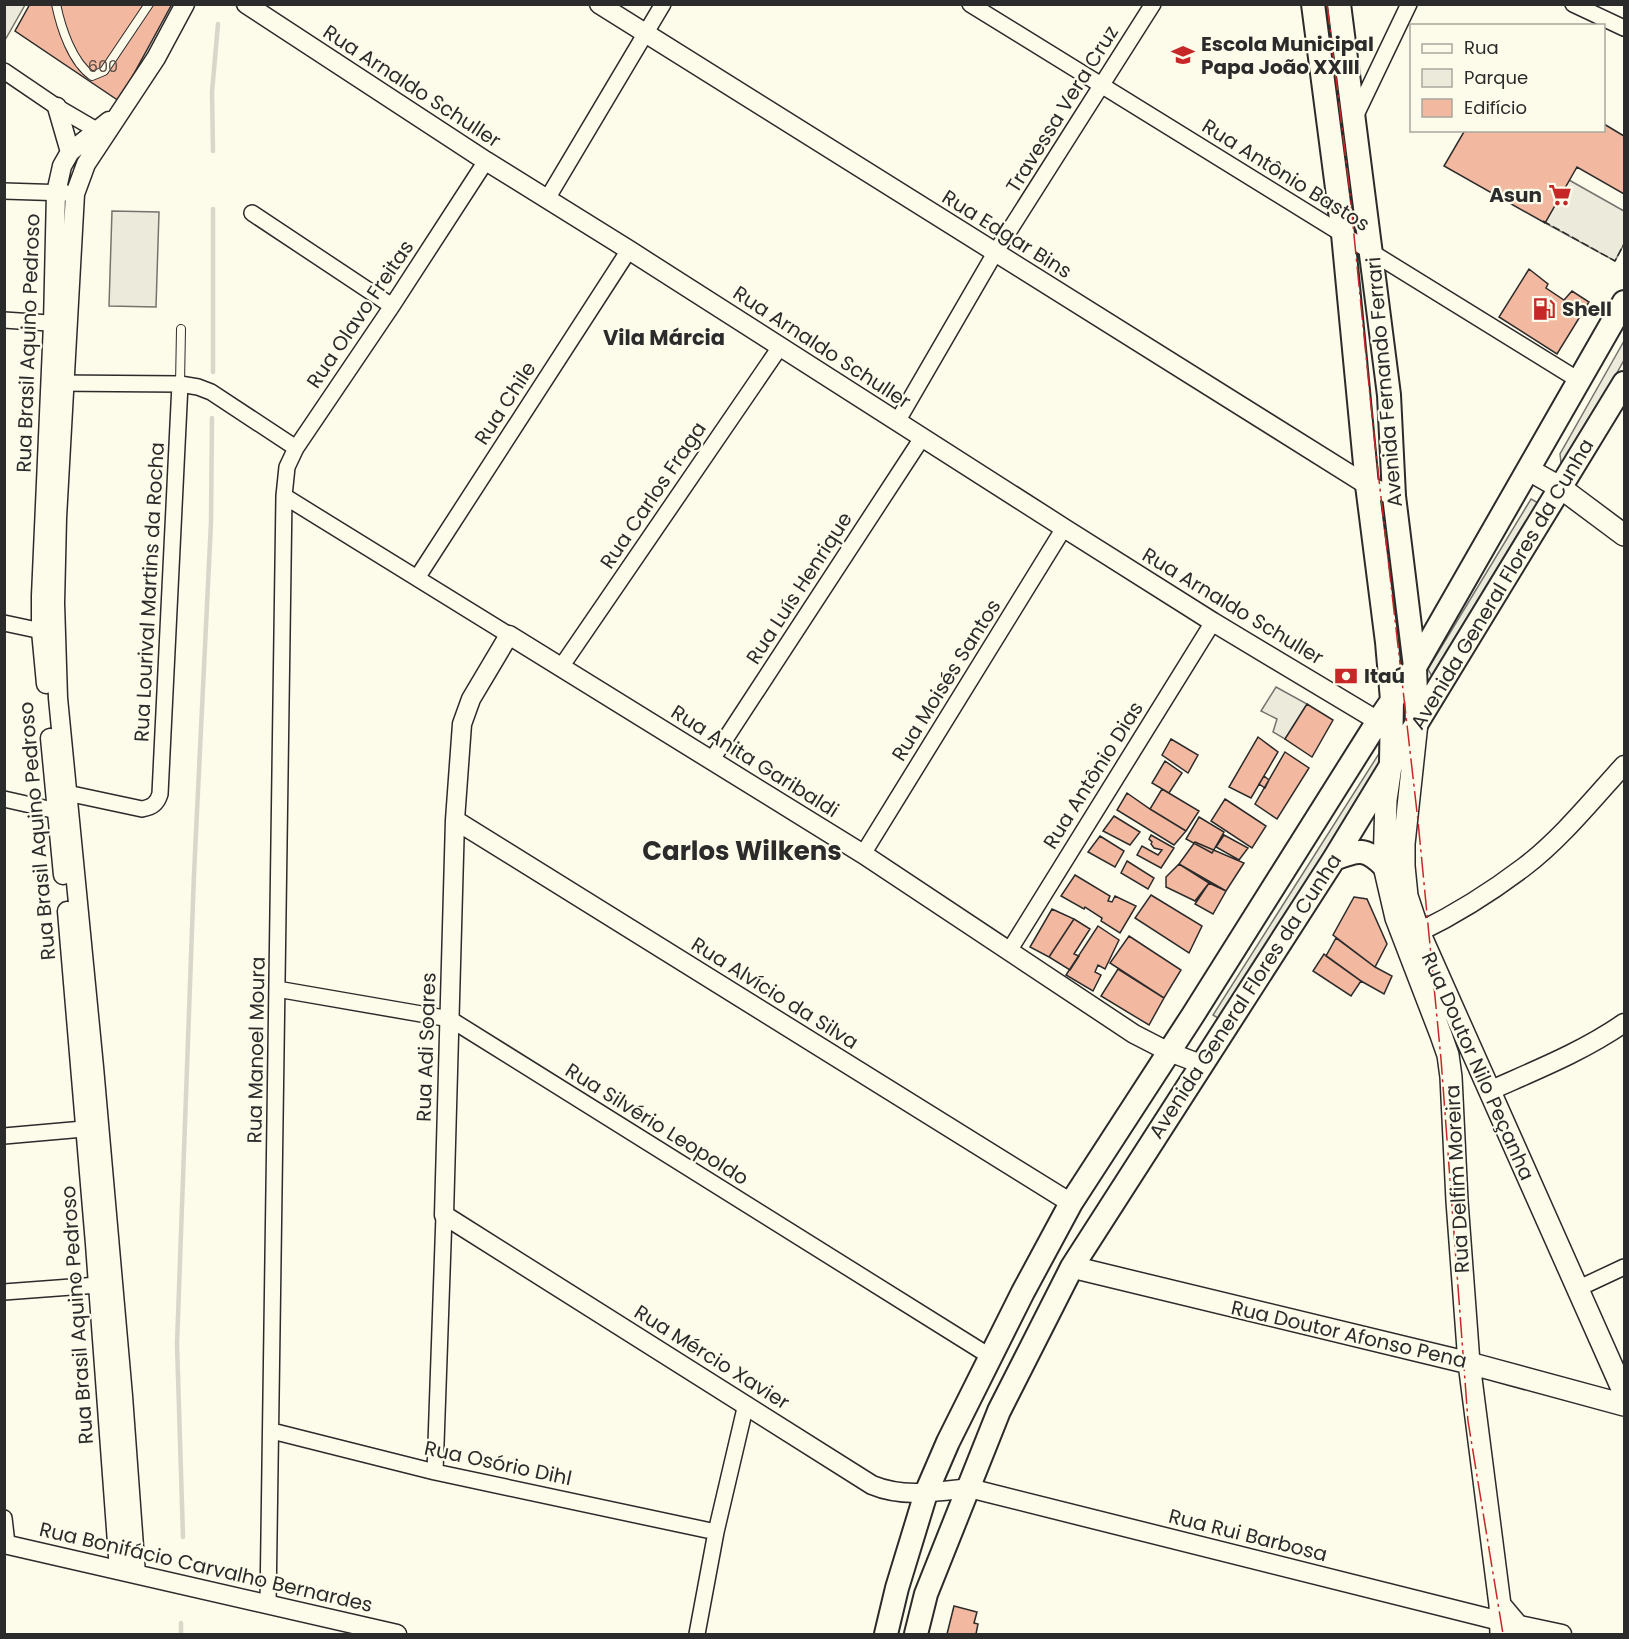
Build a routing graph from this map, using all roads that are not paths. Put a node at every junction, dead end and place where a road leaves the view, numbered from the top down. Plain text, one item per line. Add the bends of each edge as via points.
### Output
1 (56, 4) edge
2 (149, 4) edge
3 (246, 4) edge
4 (599, 4) edge
5 (663, 4) edge
6 (970, 4) edge
7 (1153, 4) edge
8 (1313, 4) edge
9 (1339, 4) edge
10 (1409, 4) edge
11 (1573, 4) edge
12 (179, 7) edge
13 (1624, 28) edge
14 (645, 33) junction
15 (4, 71) edge
16 (1101, 86) junction
17 (57, 107) junction
18 (1353, 122) junction
19 (101, 133) junction
20 (70, 152) junction
21 (486, 161) junction
22 (4, 191) edge
23 (56, 193) junction
24 (75, 194) junction
25 (547, 199) junction
26 (252, 213) dead end
27 (1342, 234) junction
28 (629, 250) junction
29 (995, 253) junction
30 (1372, 253) junction
31 (1624, 302) edge
32 (392, 306) junction
33 (4, 320) edge
34 (60, 324) junction
35 (181, 329) dead end
36 (780, 347) junction
37 (1580, 381) junction
38 (57, 383) junction
39 (1624, 383) edge
40 (180, 384) junction
41 (897, 422) junction
42 (922, 438) junction
43 (296, 448) junction
44 (1529, 470) junction
45 (1367, 485) junction
46 (1561, 488) junction
47 (284, 496) junction
48 (1394, 496) junction
49 (1064, 528) junction
50 (1624, 535) edge
51 (417, 578) junction
52 (1214, 622) junction
53 (4, 623) edge
54 (49, 633) junction
55 (508, 635) junction
56 (561, 667) junction
57 (1415, 667) junction
58 (1392, 699) junction
59 (1378, 721) junction
60 (1418, 723) junction
61 (711, 761) junction
62 (1391, 762) junction
63 (1624, 765) edge
64 (67, 793) junction
65 (4, 799) edge
66 (63, 812) junction
67 (455, 820) junction
68 (863, 854) junction
69 (1334, 859) junction
70 (1384, 866) junction
71 (1419, 932) junction
72 (1009, 951) junction
73 (277, 989) junction
74 (450, 1019) junction
75 (1624, 1023) edge
76 (1169, 1052) junction
77 (1202, 1064) junction
78 (1489, 1090) junction
79 (92, 1128) junction
80 (4, 1136) edge
81 (1071, 1203) junction
82 (444, 1215) junction
83 (1624, 1267) edge
84 (1072, 1268) junction
85 (98, 1285) junction
86 (1577, 1289) junction
87 (4, 1292) edge
88 (991, 1357) junction
89 (1469, 1363) junction
90 (1624, 1393) edge
91 (746, 1404) junction
92 (1624, 1405) edge
93 (272, 1431) junction
94 (435, 1472) junction
95 (969, 1488) junction
96 (926, 1493) junction
97 (4, 1518) edge
98 (716, 1532) junction
99 (6, 1544) edge
100 (128, 1572) junction
101 (268, 1605) junction
102 (1507, 1624) edge
103 (392, 1634) edge
104 (697, 1635) edge
105 (886, 1635) edge
106 (916, 1635) edge
107 (1562, 1635) edge

1 - 2 lane via 74,57 81,69 92,76 104,71
3 - 21 street, Rua Arnaldo Schuller
4 - 14 street, Rua Edgar Bins
5 - 14 street
6 - 16 street, Rua Antônio Bastos
7 - 16 street, Travessa Vera Cruz
8 - 27 main road, Avenida Fernando Ferrari
9 - 18 main road, Avenida Fernando Ferrari
10 - 18 street
11 - 13 street
12 - 19 street, Rua Brasil Aquino Pedroso via 156,58 120,113
14 - 25 street
14 - 29 street, Rua Edgar Bins
15 - 17 street
16 - 27 street, Rua Antônio Bastos
16 - 29 street, Travessa Vera Cruz
17 - 19 street
17 - 20 street
18 - 30 main road, Avenida Fernando Ferrari
19 - 20 street, Rua Brasil Aquino Pedroso
19 - 24 street, Rua Brasil Aquino Pedroso
20 - 23 street, Rua Brasil Aquino Pedroso via 62,166
21 - 25 street, Rua Arnaldo Schuller
21 - 32 street, Rua Olavo Freitas
22 - 23 street
23 - 24 street
23 - 34 street, Rua Brasil Aquino Pedroso
24 - 34 street, Rua Brasil Aquino Pedroso
25 - 28 street, Rua Arnaldo Schuller
26 - 32 street
27 - 30 street, Rua Antônio Bastos
27 - 45 main road, Avenida Fernando Ferrari
28 - 36 street, Rua Arnaldo Schuller
28 - 51 street, Rua Chile
29 - 41 street, Travessa Vera Cruz
29 - 45 street, Rua Edgar Bins
30 - 37 street, Rua Antônio Bastos
30 - 48 main road, Avenida Fernando Ferrari via 1389,395
31 - 37 main road, Avenida General Flores da Cunha
32 - 43 street, Rua Olavo Freitas
33 - 34 street
34 - 38 street, Rua Brasil Aquino Pedroso
35 - 40 lane
36 - 41 street, Rua Arnaldo Schuller
36 - 56 street, Rua Carlos Fraga
37 - 44 main road, Avenida General Flores da Cunha
38 - 40 street
38 - 54 street, Rua Brasil Aquino Pedroso via 57,518
39 - 46 main road, Avenida General Flores da Cunha
40 - 43 street via 211,392
40 - 64 street, Rua Lourival Martins da Rocha via 160,794 151,808 142,809
41 - 42 street, Rua Arnaldo Schuller
42 - 49 street, Rua Arnaldo Schuller
42 - 61 street, Rua Luís Henrique
43 - 47 street, Rua Olavo Freitas via 287,467
44 - 46 main road
44 - 57 main road, Avenida General Flores da Cunha
45 - 48 street, Rua Edgar Bins
45 - 58 main road, Avenida Fernando Ferrari
46 - 50 main road
46 - 60 main road, Avenida General Flores da Cunha
47 - 51 street, Rua Anita Garibaldi
47 - 73 street, Rua Manoel Moura
48 - 57 main road, Avenida Fernando Ferrari
49 - 52 street, Rua Arnaldo Schuller
49 - 68 street, Rua Moisés Santos
51 - 55 street, Rua Anita Garibaldi
52 - 59 street, Rua Arnaldo Schuller
52 - 72 street, Rua Antônio Dias
53 - 54 street
54 - 64 street, Rua Brasil Aquino Pedroso
54 - 66 street, Rua Brasil Aquino Pedroso
55 - 56 street, Rua Anita Garibaldi
55 - 67 street, Rua Adi Soares via 462,724
56 - 61 street, Rua Anita Garibaldi
57 - 58 main road, Avenida General Flores da Cunha
57 - 60 main road, Avenida Fernando Ferrari
58 - 59 main road
58 - 62 main road, Avenida Fernando Ferrari
59 - 76 main road, Avenida General Flores da Cunha
60 - 62 main road, Avenida General Flores da Cunha
60 - 71 main road, Rua Doutor Nilo Peçanha via 1404,866 1407,896
61 - 68 street, Rua Anita Garibaldi
62 - 69 main road, Avenida General Flores da Cunha
62 - 70 main road, Rua Delfim Moreira
63 - 71 street via 1526,866 1455,914
64 - 66 street, Rua Brasil Aquino Pedroso
65 - 66 street
66 - 79 street, Rua Brasil Aquino Pedroso
67 - 74 street, Rua Adi Soares
67 - 81 street, Rua Alvício da Silva
68 - 72 street, Rua Anita Garibaldi
69 - 70 main road via 1362,851
69 - 77 main road, Avenida General Flores da Cunha
70 - 89 main road, Rua Delfim Moreira via 1396,918 1448,1055
71 - 78 main road, Rua Doutor Nilo Peçanha
72 - 76 street, Rua Anita Garibaldi via 1134,1034
73 - 74 street, Rua Silvério Leopoldo
73 - 93 street, Rua Manoel Moura
74 - 82 street, Rua Adi Soares
74 - 88 street, Rua Silvério Leopoldo
75 - 78 street via 1575,1053
76 - 77 street, Rua Anita Garibaldi
76 - 81 main road, Avenida General Flores da Cunha
77 - 84 main road, Avenida General Flores da Cunha
78 - 86 main road, Rua Doutor Nilo Peçanha
79 - 80 street
79 - 85 street, Rua Brasil Aquino Pedroso
79 - 100 street, Rua Brasil Aquino Pedroso via 123,1396
81 - 88 main road, Avenida General Flores da Cunha
82 - 91 street, Rua Mércio Xavier
82 - 94 street, Rua Adi Soares
83 - 86 street
84 - 89 main road, Rua Doutor Afonso Pena
84 - 95 main road, Avenida General Flores da Cunha via 999,1411
85 - 87 street
85 - 100 street, Rua Brasil Aquino Pedroso
86 - 90 main road, Rua Doutor Nilo Peçanha
88 - 96 main road, Avenida General Flores da Cunha
89 - 92 main road, Rua Doutor Afonso Pena
89 - 102 main road, Rua Delfim Moreira
91 - 96 street, Rua Mércio Xavier via 872,1485 887,1491
91 - 98 street
93 - 94 street, Rua Osório Dihl
93 - 101 street, Rua Manoel Moura
94 - 98 street, Rua Osório Dihl
95 - 96 street, Rua Mércio Xavier
95 - 102 street, Rua Rui Barbosa
95 - 106 main road, Avenida General Flores da Cunha via 926,1594
96 - 105 main road, Avenida General Flores da Cunha
97 - 99 street
98 - 104 street
99 - 100 street, Rua Bonifácio Carvalho Bernardes
100 - 101 street, Rua Bonifácio Carvalho Bernardes
101 - 103 street, Rua Bonifácio Carvalho Bernardes
102 - 107 street, Rua Rui Barbosa

